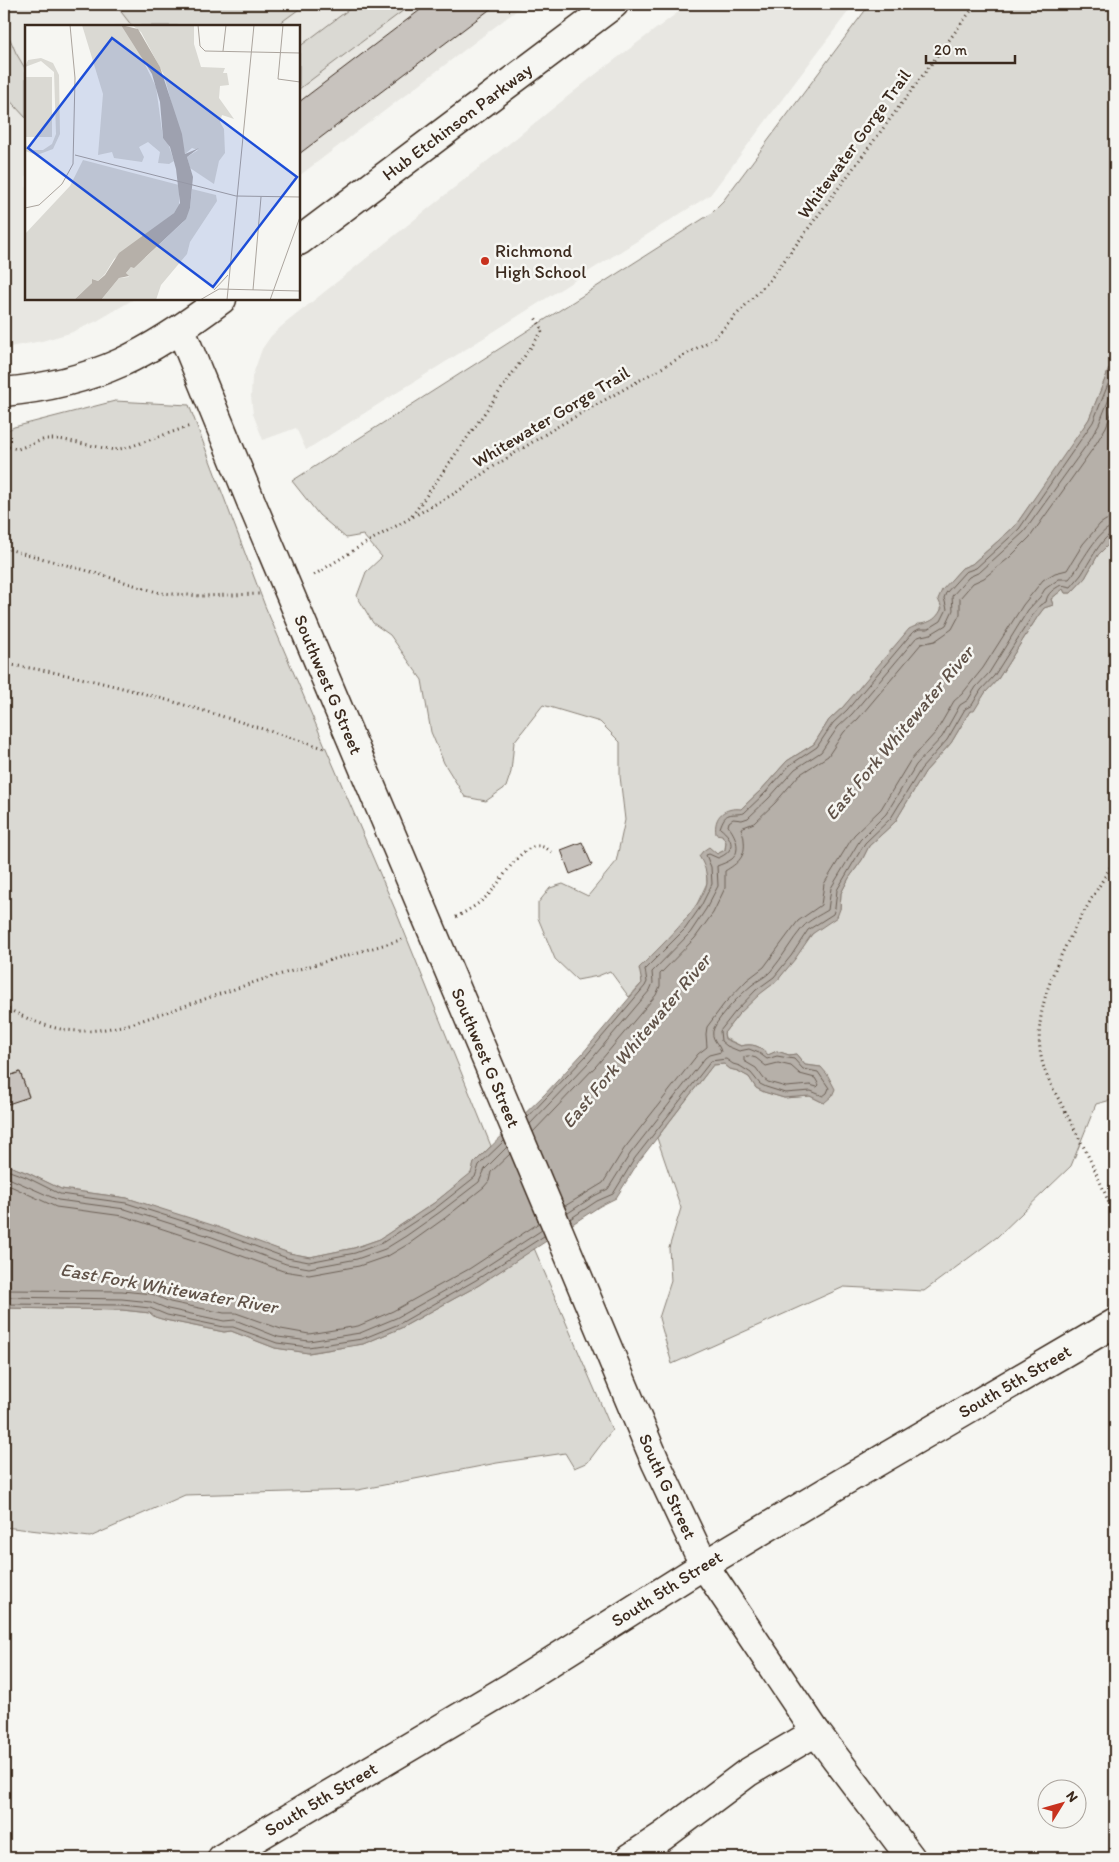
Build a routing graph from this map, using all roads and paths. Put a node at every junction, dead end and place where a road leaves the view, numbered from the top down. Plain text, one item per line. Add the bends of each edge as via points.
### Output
1 (614, 4) edge
2 (976, 4) edge
3 (300, 240) edge
4 (221, 300) edge
5 (534, 316) dead end
6 (181, 330) junction
7 (4, 392) edge
8 (216, 416) junction
9 (4, 446) edge
10 (412, 517) junction
11 (4, 548) edge
12 (307, 579) dead end
13 (261, 594) dead end
14 (4, 664) edge
15 (326, 749) dead end
16 (552, 852) dead end
17 (1115, 859) edge
18 (452, 920) dead end
19 (407, 938) dead end
20 (4, 1006) edge
21 (552, 1214) joint
22 (1115, 1219) edge
23 (1115, 1324) edge
24 (704, 1565) junction
25 (816, 1732) junction
26 (222, 1858) edge
27 (630, 1858) edge
28 (912, 1858) edge

1 - 3 street, Hub Etchinson Parkway
2 - 10 path, Whitewater Gorge Trail via 798,244 724,329 713,339 555,428 457,492
4 - 6 street
5 - 10 path via 543,330
6 - 7 street via 114,367 41,388
6 - 8 street, Southwest G Street
8 - 9 path via 114,450 45,439 18,449
8 - 21 street, Southwest G Street, bridge
10 - 12 path, Whitewater Gorge Trail
11 - 13 path via 160,593 202,596
14 - 15 path via 46,670 193,707
16 - 18 path via 536,846 525,852 490,894
17 - 22 path via 1066,946 1050,983 1040,1024 1039,1044 1047,1075
19 - 20 path via 355,951 114,1028 64,1030 28,1019
21 - 24 street, South G Street via 656,1463
23 - 24 street, South 5th Street
24 - 25 street, South G Street
24 - 26 street, South 5th Street via 514,1684
25 - 27 street via 747,1773
25 - 28 street, South G Street

